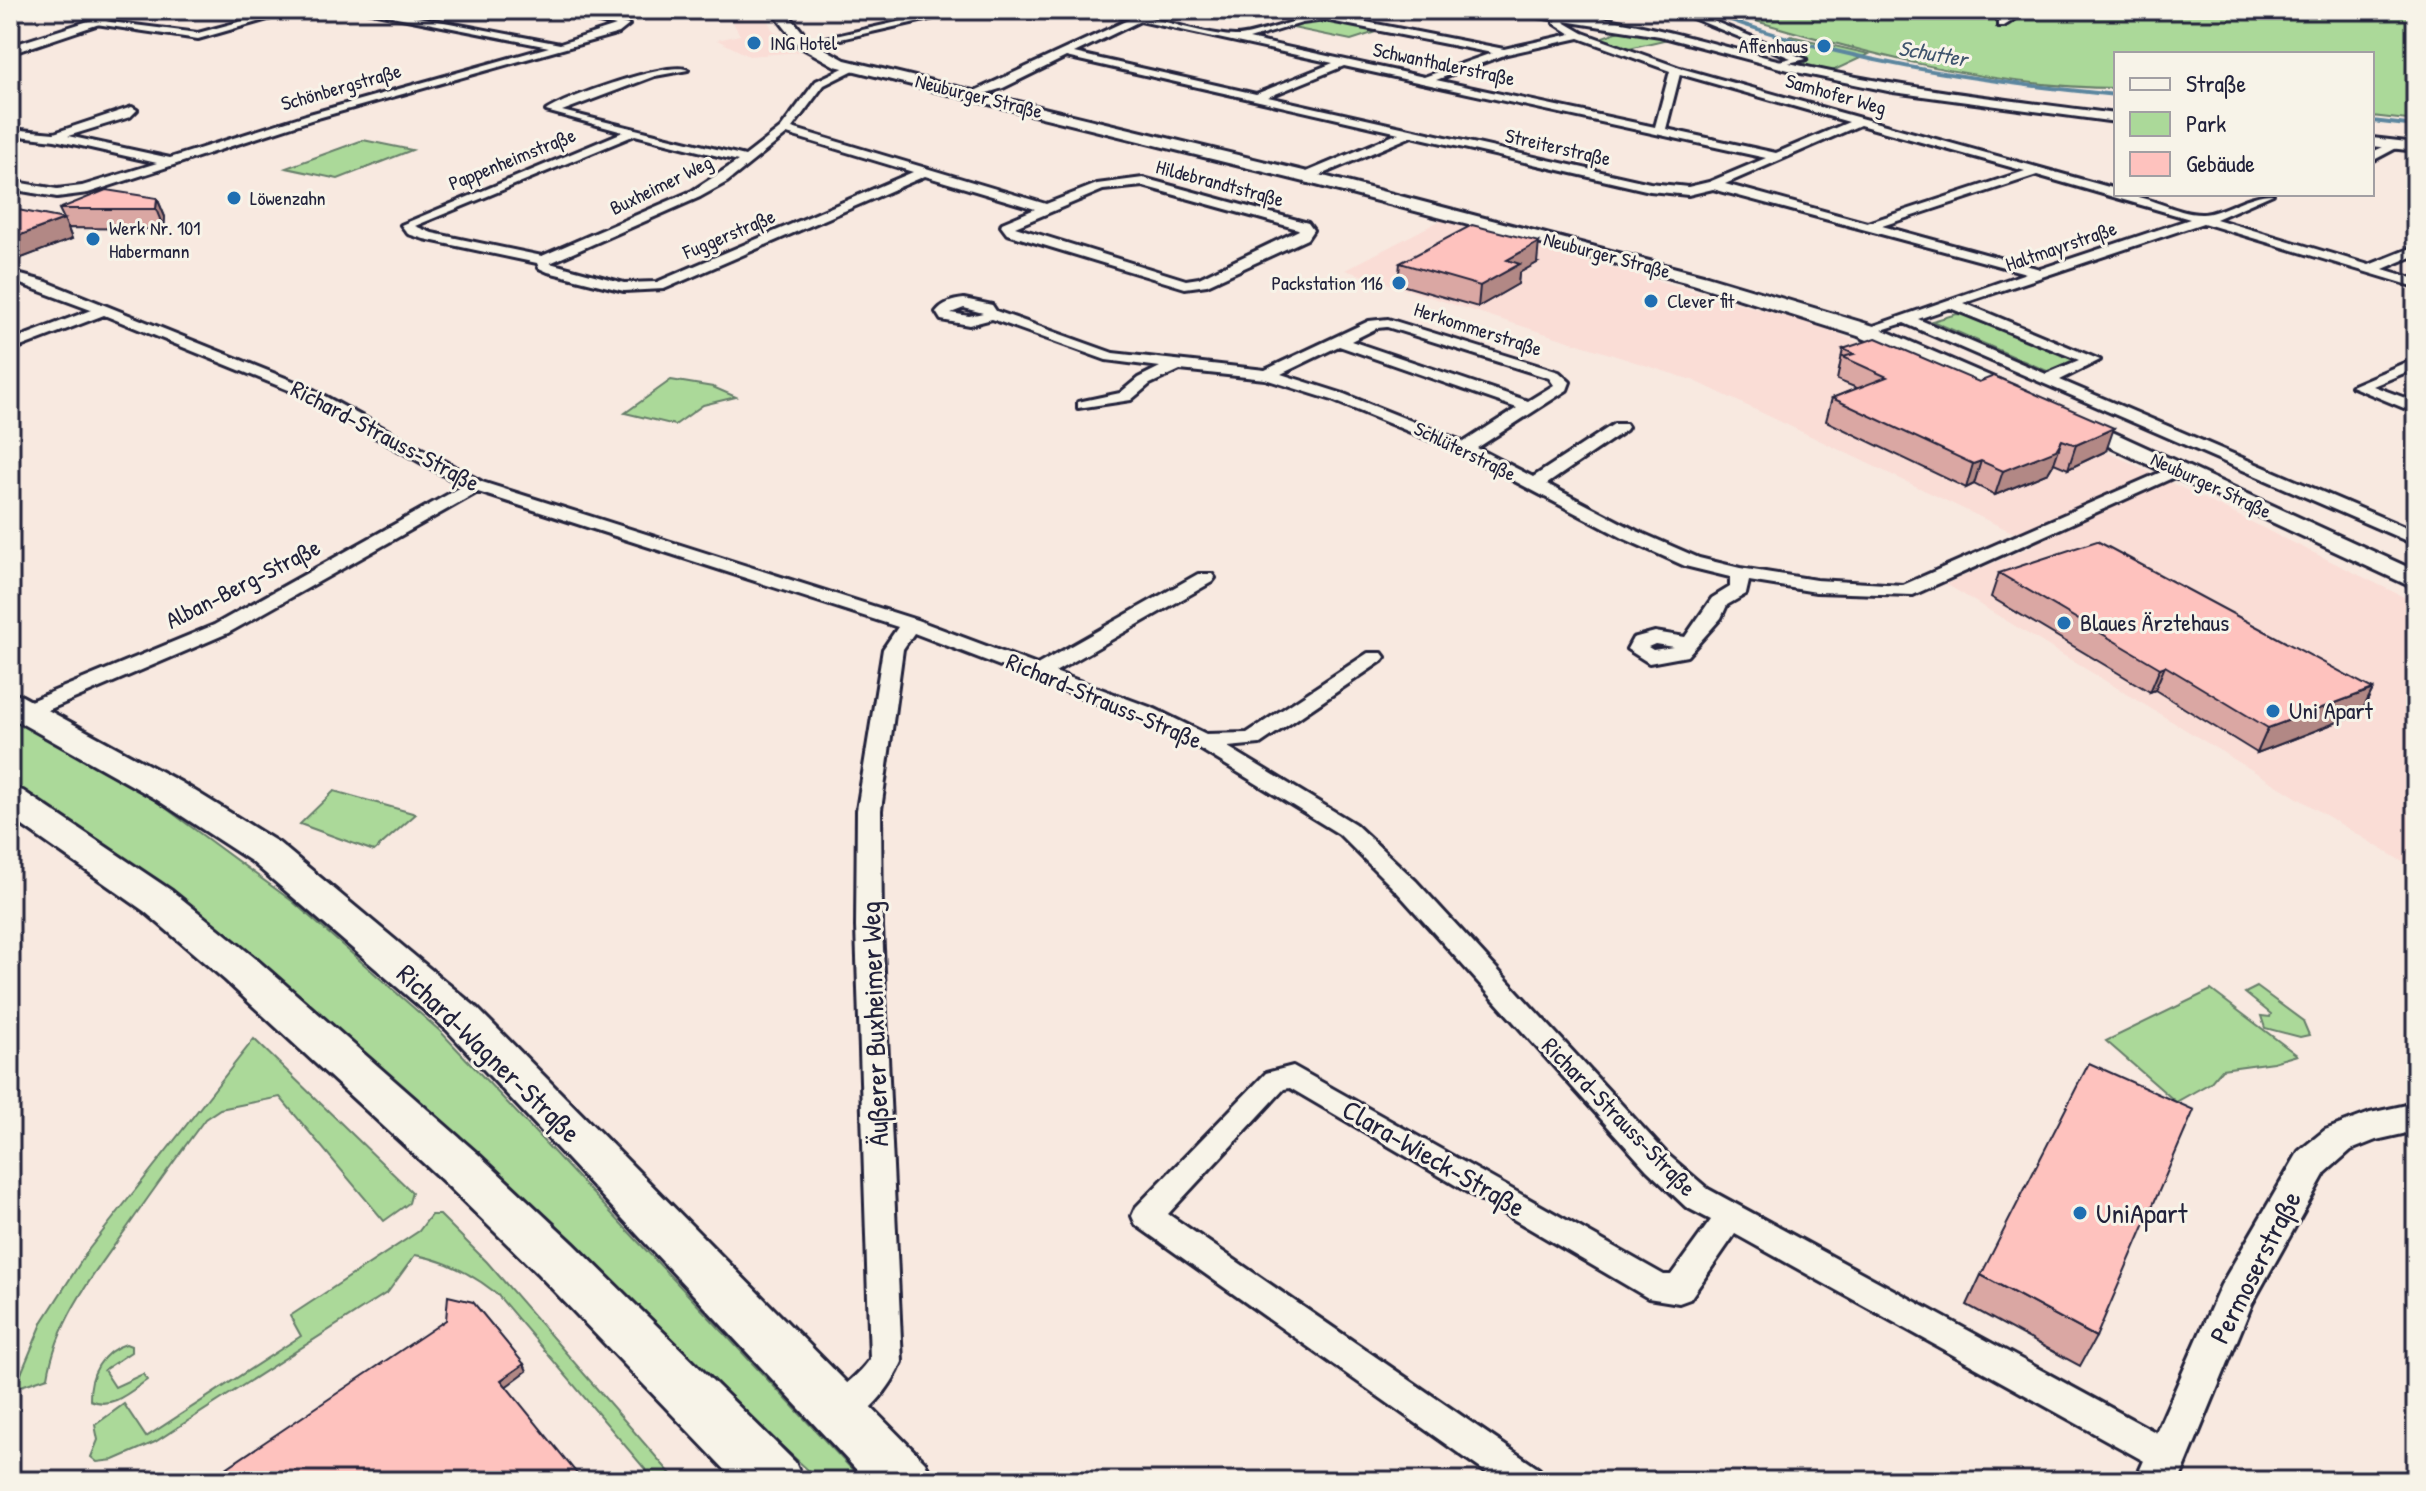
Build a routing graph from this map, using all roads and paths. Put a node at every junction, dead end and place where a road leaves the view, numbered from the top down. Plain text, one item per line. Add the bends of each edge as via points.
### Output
1 (135, 10) edge
2 (294, 10) edge
3 (366, 10) edge
4 (555, 10) edge
5 (778, 10) edge
6 (964, 10) edge
7 (1101, 10) edge
8 (1157, 10) edge
9 (1519, 10) edge
10 (1678, 10) edge
11 (2024, 10) edge
12 (1564, 15) junction
13 (1139, 18) junction
14 (94, 23) junction
15 (2001, 24) dead end
16 (1580, 35) junction
17 (1240, 39) junction
18 (805, 44) junction
19 (561, 46) junction
20 (10, 50) edge
21 (1504, 52) junction
22 (1065, 54) junction
23 (1345, 62) junction
24 (1779, 64) junction
25 (854, 66) junction
26 (683, 70) dead end
27 (1676, 70) junction
28 (1428, 79) junction
29 (971, 95) junction
30 (1256, 98) junction
31 (132, 110) dead end
32 (2114, 118) edge
33 (1858, 122) junction
34 (785, 130) junction
35 (1660, 130) junction
36 (10, 132) edge
37 (633, 132) junction
38 (1410, 133) junction
39 (55, 137) junction
40 (2374, 142) edge
41 (2398, 144) junction
42 (2416, 147) edge
43 (2374, 156) edge
44 (1778, 157) junction
45 (748, 160) junction
46 (167, 162) junction
47 (2037, 171) junction
48 (924, 172) junction
49 (1306, 177) junction
50 (10, 185) edge
51 (1713, 185) junction
52 (2114, 193) edge
53 (2125, 196) edge
54 (2262, 196) edge
55 (1047, 208) junction
56 (2206, 218) junction
57 (407, 225) joint
58 (1870, 226) junction
59 (2416, 250) edge
60 (543, 260) junction
61 (2370, 269) junction
62 (2040, 273) junction
63 (10, 276) edge
64 (2416, 283) edge
65 (1953, 304) junction
66 (101, 311) junction
67 (991, 314) dead end
68 (1906, 319) junction
69 (1866, 331) junction
70 (1338, 341) junction
71 (10, 346) edge
72 (2416, 363) edge
73 (1178, 364) junction
74 (1267, 375) junction
75 (2050, 378) junction
76 (1084, 405) dead end
77 (1529, 407) junction
78 (2416, 408) edge
79 (1620, 427) dead end
80 (1465, 448) junction
81 (2181, 470) junction
82 (1533, 485) junction
83 (476, 486) junction
84 (2416, 539) edge
85 (1740, 574) junction
86 (1205, 578) dead end
87 (2416, 581) edge
88 (910, 624) junction
89 (1690, 644) dead end
90 (1375, 657) dead end
91 (1040, 672) junction
92 (18, 707) edge
93 (1203, 741) junction
94 (10, 799) edge
95 (2416, 1117) edge
96 (1729, 1218) junction
97 (839, 1413) junction
98 (2162, 1469) edge
99 (775, 1481) edge
100 (905, 1481) edge
101 (1527, 1481) edge

1 - 14 street
2 - 14 street via 198,36
3 - 19 street
4 - 19 street, Schönbergstraße via 624,25
5 - 18 main road, Neuburger Straße
6 - 18 street
7 - 13 street, Schwanthalerstraße
8 - 13 street
9 - 12 street
10 - 24 street via 1801,59
11 - 15 street
12 - 16 street via 1559,23
12 - 24 street via 1661,32
13 - 17 street, Schwanthalerstraße
13 - 22 street
14 - 20 street
16 - 21 street
16 - 27 street, Samhofer Weg
17 - 21 street via 1325,17
17 - 23 street, Schwanthalerstraße
18 - 25 main road, Neuburger Straße via 817,54
19 - 46 street, Schönbergstraße
21 - 28 street
22 - 29 street
22 - 30 street, Streiterstraße
23 - 28 street, Schwanthalerstraße
23 - 30 street
24 - 32 street via 1933,95
25 - 29 main road, Neuburger Straße
25 - 34 street, Buxheimer Weg via 820,83
26 - 37 street via 653,73 551,111
27 - 33 street, Samhofer Weg
27 - 35 street
28 - 35 street, Schwanthalerstraße
29 - 49 main road, Neuburger Straße
30 - 38 street, Streiterstraße
31 - 39 street
33 - 44 street
33 - 47 street, Samhofer Weg
34 - 45 street, Buxheimer Weg
34 - 48 street
35 - 44 street, Schwanthalerstraße
36 - 39 street
37 - 45 street
37 - 57 street, Pappenheimstraße
38 - 49 street
38 - 51 street, Streiterstraße via 1650,187 1688,191
39 - 46 street
40 - 41 street
41 - 42 street
41 - 43 street
44 - 51 street
45 - 60 street, Buxheimer Weg via 696,194
46 - 50 street, Schönbergstraße via 71,193
47 - 52 street, Samhofer Weg
47 - 58 street
48 - 55 street
48 - 60 street, Fuggerstraße via 659,286 624,287 553,269
49 - 69 main road, Neuburger Straße via 1652,266
51 - 58 street, Streiterstraße
53 - 56 street, Samhofer Weg
54 - 56 street, Haltmayrstraße
55 - 55 street, Hildebrandtstraße via 1101,187 1143,182 1306,230 1202,282 1185,284 1007,226
56 - 61 street, Samhofer Weg
56 - 62 street, Haltmayrstraße
57 - 60 street, Fuggerstraße via 429,236
58 - 62 street, Streiterstraße
59 - 61 street
61 - 64 street, Samhofer Weg
62 - 65 street, Haltmayrstraße
63 - 66 street, Richard-Strauss-Straße
65 - 68 street, Haltmayrstraße
65 - 75 street via 2092,360
66 - 71 street
66 - 83 street, Richard-Strauss-Straße via 304,391
67 - 73 street, Schlüterstraße via 1111,357
68 - 69 street, Haltmayrstraße
68 - 75 street, Neuburger Straße
69 - 81 main road, Neuburger Straße
70 - 74 street, Herkommerstraße
70 - 77 street
70 - 77 street, Herkommerstraße via 1374,324 1402,325 1562,382
72 - 78 street via 2359,386
73 - 74 street, Schlüterstraße
73 - 76 street via 1125,397
74 - 80 street, Schlüterstraße
75 - 84 street, Neuburger Straße
77 - 80 street, Herkommerstraße
79 - 82 street
80 - 82 street, Schlüterstraße
81 - 85 street, Schlüterstraße via 1906,591 1816,586
81 - 87 main road, Neuburger Straße
82 - 85 street, Schlüterstraße via 1692,562
83 - 88 street, Richard-Strauss-Straße
83 - 92 street, Alban-Berg-Straße via 232,623
85 - 89 street via 1739,590 1719,602
86 - 91 street
88 - 91 street, Richard-Strauss-Straße
88 - 97 street, Äußerer Buxheimer Weg via 893,649 869,810 886,1362 872,1384
90 - 93 street via 1252,739
91 - 93 street, Richard-Strauss-Straße
92 - 97 main road, Richard-Wagner-Straße via 169,791 265,852 408,972 462,1019
93 - 96 street, Richard-Strauss-Straße via 1347,829 1407,887 1657,1162
94 - 99 main road via 146,893 240,969 513,1218
95 - 98 street, Permoserstraße via 2338,1140 2312,1162 2235,1297
96 - 98 street, Richard-Strauss-Straße via 1904,1310
96 - 101 street, Clara-Wieck-Straße via 1679,1289 1659,1288 1293,1077 1276,1080 1147,1216
97 - 100 main road, Richard-Wagner-Straße

